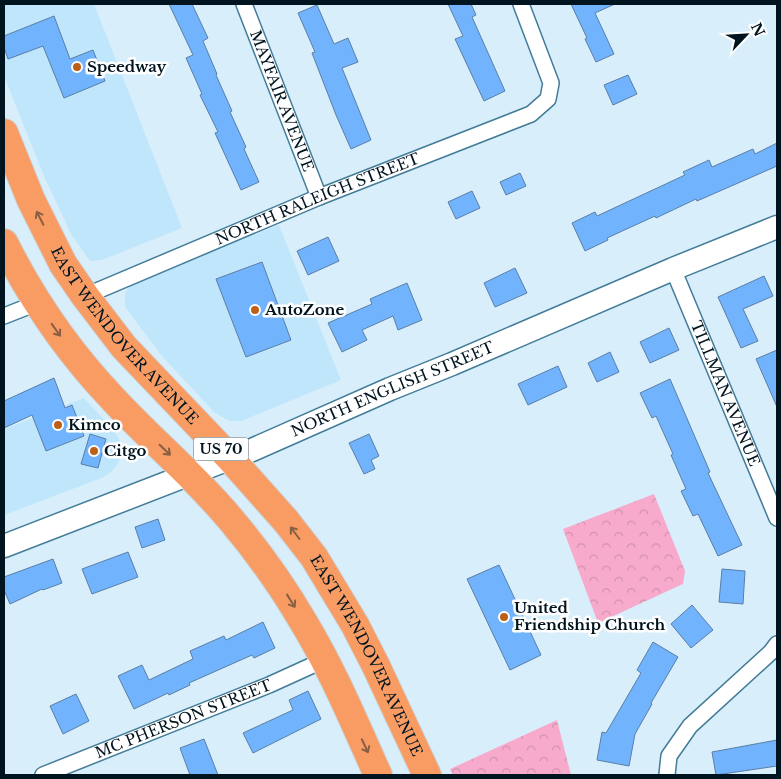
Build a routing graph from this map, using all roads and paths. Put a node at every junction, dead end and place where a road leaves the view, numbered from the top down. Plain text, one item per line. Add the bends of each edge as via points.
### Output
1 (244, 4) edge
2 (521, 4) edge
3 (4, 133) edge
4 (319, 197) junction
5 (777, 227) edge
6 (4, 243) edge
7 (673, 269) junction
8 (85, 296) junction
9 (37, 303) junction
10 (4, 316) edge
11 (230, 458) junction
12 (190, 474) junction
13 (777, 518) edge
14 (4, 546) edge
15 (777, 644) edge
16 (324, 660) junction
17 (43, 775) edge
18 (378, 775) edge
19 (427, 775) edge
20 (667, 775) edge

1 - 4 street, MAYFAIR AVENUE
2 - 4 street, NORTH RALEIGH STREET via 551,83 548,99 531,114
8 -> 3 highway, EAST WENDOVER AVENUE / US 70 via 62,264
4 - 8 street, NORTH RALEIGH STREET
5 - 7 street, NORTH ENGLISH STREET
6 - 9 highway, US 70
7 - 11 street, NORTH ENGLISH STREET
7 - 13 street, TILLMAN AVENUE
8 - 11 highway, EAST WENDOVER AVENUE / US 70 via 124,347
9 - 10 street
9 -> 12 highway, US 70 via 82,366
11 - 12 street, NORTH ENGLISH STREET
19 -> 11 highway, EAST WENDOVER AVENUE / US 70 via 338,594 286,521
12 - 14 street, NORTH ENGLISH STREET
12 -> 16 highway, US 70 via 265,563
15 - 20 street via 690,726 669,756
16 - 17 street, MC PHERSON STREET
16 -> 18 highway, US 70

